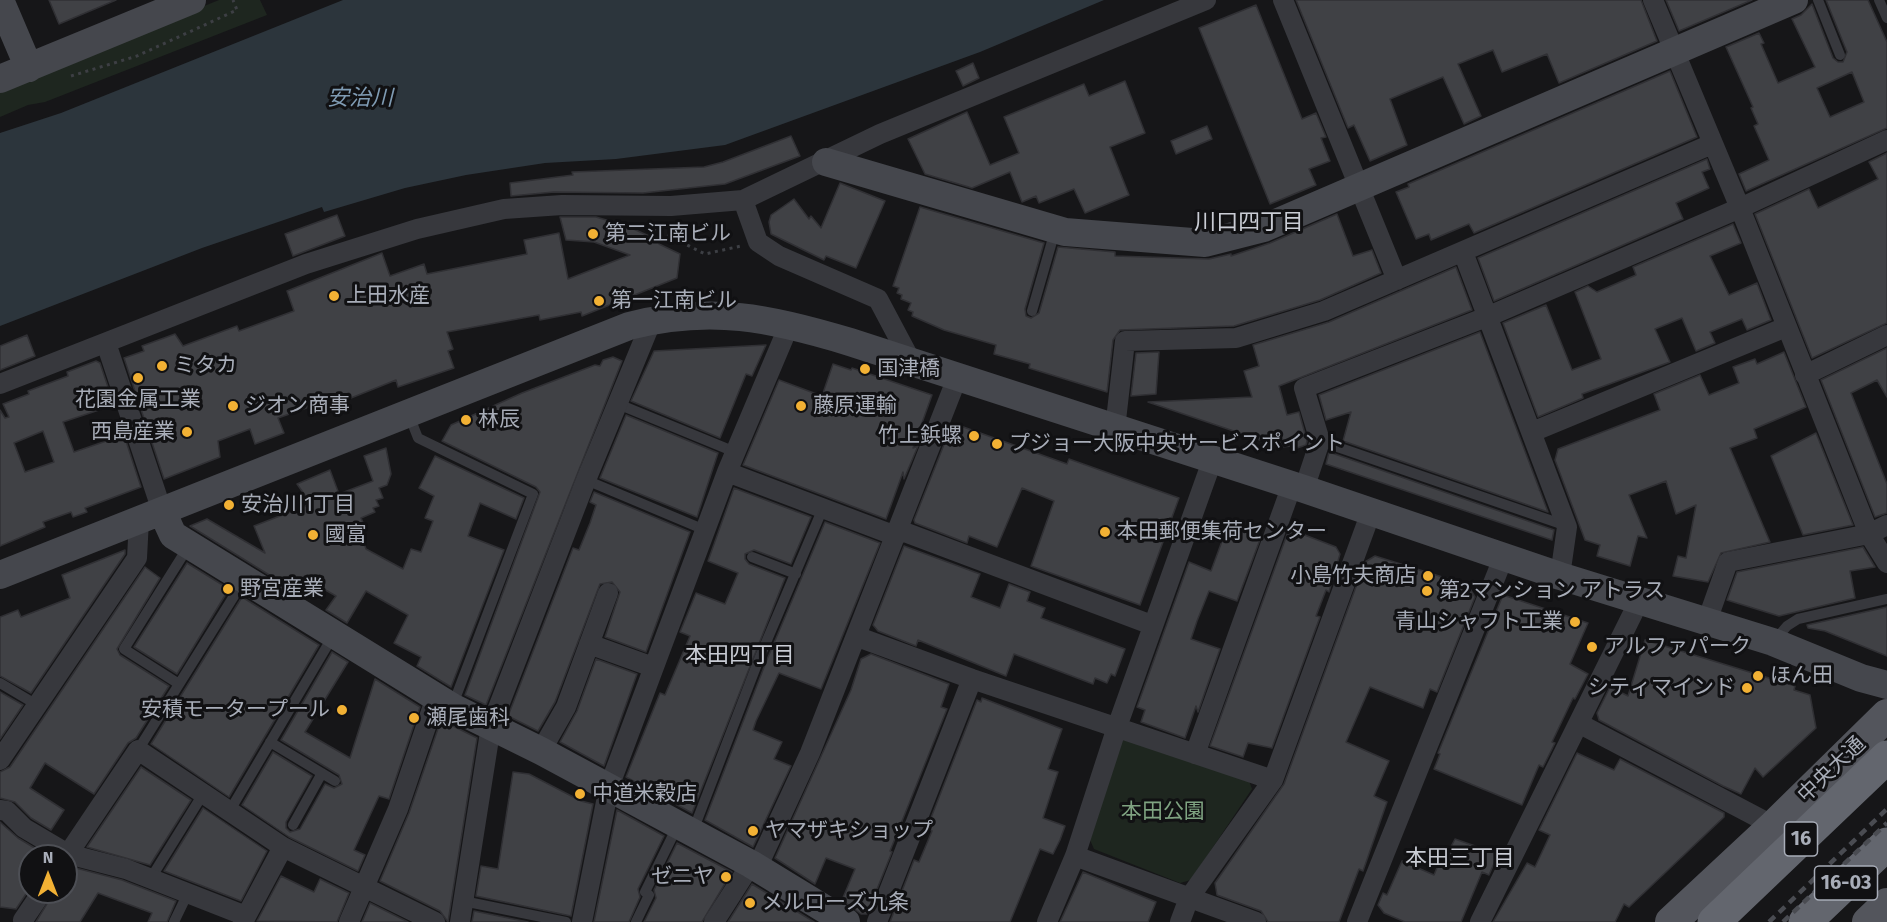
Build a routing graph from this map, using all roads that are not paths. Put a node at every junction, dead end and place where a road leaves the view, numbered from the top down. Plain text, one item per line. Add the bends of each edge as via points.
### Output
1 (0, 0) edge
2 (192, 0) edge
3 (1206, 0) edge
4 (1283, 0) edge
5 (1653, 0) edge
6 (1794, 0) edge
7 (1818, 0) edge
8 (1879, 0) edge
9 (1887, 18) edge
10 (1675, 53) junction
11 (1840, 55) dead end
12 (29, 68) junction
13 (0, 79) edge
14 (1887, 140) edge
15 (1712, 144) junction
16 (826, 162) junction
17 (1359, 188) junction
18 (743, 200) junction
19 (1740, 208) junction
20 (1055, 229) junction
21 (1463, 252) junction
22 (1397, 280) junction
23 (1032, 311) dead end
24 (1489, 316) junction
25 (652, 320) junction
26 (790, 324) junction
27 (1785, 327) junction
28 (1887, 335) edge
29 (105, 343) junction
30 (912, 363) junction
31 (1805, 375) junction
32 (957, 378) junction
33 (0, 384) edge
34 (618, 404) junction
35 (408, 412) junction
36 (1115, 429) junction
37 (1532, 432) junction
38 (1320, 441) junction
39 (735, 452) junction
40 (1212, 461) junction
41 (727, 472) junction
42 (586, 480) junction
43 (1298, 487) junction
44 (823, 508) junction
45 (1371, 512) junction
46 (150, 515) junction
47 (1887, 525) edge
48 (1567, 526) junction
49 (705, 530) junction
50 (898, 533) junction
51 (1869, 534) junction
52 (189, 546) junction
53 (1504, 556) junction
54 (752, 557) dead end
55 (1887, 563) edge
56 (796, 574) junction
57 (0, 575) edge
58 (1560, 576) junction
59 (244, 580) junction
60 (608, 593) dead end
61 (1640, 599) junction
62 (1887, 599) edge
63 (1707, 621) junction
64 (1152, 625) junction
65 (333, 635) junction
66 (858, 637) junction
67 (1773, 642) junction
68 (589, 644) junction
69 (653, 667) junction
70 (972, 679) junction
71 (0, 683) edge
72 (179, 684) junction
73 (1887, 686) edge
74 (444, 702) junction
75 (37, 705) junction
76 (1887, 715) edge
77 (1580, 724) junction
78 (491, 726) junction
79 (1117, 727) junction
80 (270, 742) junction
81 (138, 750) junction
82 (541, 751) junction
83 (1195, 754) junction
84 (1887, 757) edge
85 (0, 760) edge
86 (322, 773) junction
87 (1273, 780) junction
88 (335, 781) dead end
89 (1887, 783) edge
90 (609, 787) junction
91 (203, 794) junction
92 (0, 810) edge
93 (229, 812) junction
94 (293, 825) dead end
95 (1774, 826) junction
96 (685, 829) junction
97 (49, 844) edge
98 (74, 844) edge
99 (1887, 844) edge
100 (283, 847) junction
101 (1075, 856) junction
102 (78, 858) edge
103 (754, 866) junction
104 (1887, 875) edge
105 (151, 878) junction
106 (363, 888) junction
107 (189, 891) junction
108 (1189, 898) junction
109 (463, 901) junction
110 (34, 904) edge
111 (1887, 904) edge
112 (830, 918) edge
113 (244, 919) edge
114 (1362, 920) edge
115 (1249, 921) edge
116 (24, 922) edge
117 (174, 922) edge
118 (349, 922) edge
119 (435, 922) edge
120 (460, 922) edge
121 (566, 922) edge
122 (582, 922) edge
123 (636, 922) edge
124 (714, 922) edge
125 (877, 922) edge
126 (1047, 922) edge
127 (1180, 922) edge
128 (1480, 922) edge
129 (1671, 922) edge
130 (1714, 922) edge
131 (1742, 922) edge
132 (1805, 922) edge
133 (1838, 922) edge
134 (1868, 922) edge

1 - 12 street
2 - 12 street
3 - 16 street via 880,134
4 - 17 street
5 - 10 street
6 - 10 street
7 - 11 lane
8 - 9 lane
10 - 15 street
10 - 17 street
12 - 13 street
14 - 19 street
15 - 19 street
15 - 21 street
16 - 18 street
16 - 20 street
17 - 20 street via 1264,228 1205,243
17 - 22 street
18 - 29 street via 671,206 504,209 417,229 306,264
18 - 30 street via 758,242 878,299
19 - 24 street
19 - 27 street
20 - 23 lane
21 - 22 street
21 - 24 street
22 - 36 street via 1324,311 1236,338 1125,341
24 - 37 street
24 - 38 street via 1304,388
25 - 26 street via 724,315
25 - 34 street
25 - 35 street via 613,331
26 - 30 street
26 - 39 street
27 - 31 street
27 - 37 street
28 - 31 street
29 - 33 street
29 - 46 street
30 - 32 street
31 - 51 street
32 - 36 street
32 - 50 street
34 - 39 lane
34 - 42 street
35 - 46 street
35 - 74 lane via 418,438 533,494
36 - 40 street
37 - 48 street
38 - 43 street
38 - 48 lane
39 - 41 street
40 - 43 street
40 - 64 street
41 - 44 street
41 - 49 street
42 - 49 lane
42 - 78 street
43 - 45 street
43 - 83 street
44 - 50 street
44 - 56 lane
45 - 53 street
45 - 87 street
46 - 52 street
46 - 57 street
46 - 75 street via 137,558
47 - 51 street
48 - 58 street
49 - 69 street
50 - 64 street
50 - 66 street
51 - 55 street
51 - 63 street via 1728,562
52 - 59 street
52 - 72 lane via 124,649
53 - 58 street
53 - 114 street
54 - 56 lane
56 - 96 lane
58 - 61 street
59 - 65 street
59 - 72 lane
60 - 68 street
61 - 63 street
61 - 77 street
62 - 67 lane via 1798,619
63 - 67 street
64 - 79 street
65 - 74 street
65 - 80 lane
66 - 70 street
66 - 103 street via 810,753
67 - 73 street
68 - 69 street
68 - 82 street via 566,707
69 - 90 street
70 - 79 street
70 - 125 street
71 - 75 lane
72 - 81 lane
74 - 78 street
74 - 106 street
75 - 85 street
76 - 95 main road, 中央大通
77 - 95 street
77 - 128 street
78 - 82 street
78 - 109 street
79 - 83 street
79 - 101 street
80 - 86 lane
80 - 93 lane
81 - 91 street
81 - 98 street
82 - 90 street
83 - 87 street
84 - 130 highway, 16
86 - 88 lane
86 - 94 lane
87 - 108 street
89 - 131 highway
90 - 96 street
90 - 122 street
91 - 93 street
91 - 105 lane
92 - 97 street via 7,811
93 - 100 street
95 - 129 main road, 中央大通
96 - 103 street
96 - 123 lane via 645,892 650,895
99 - 132 highway, 16-03
100 - 106 street
100 - 113 street
101 - 108 street
101 - 126 street
102 - 105 street
103 - 112 street
103 - 124 street
104 - 133 highway
105 - 107 street
106 - 118 street
106 - 119 street
107 - 113 street
107 - 117 lane
108 - 115 street
108 - 127 street
109 - 120 street
109 - 121 lane
110 - 116 street
111 - 134 main road

